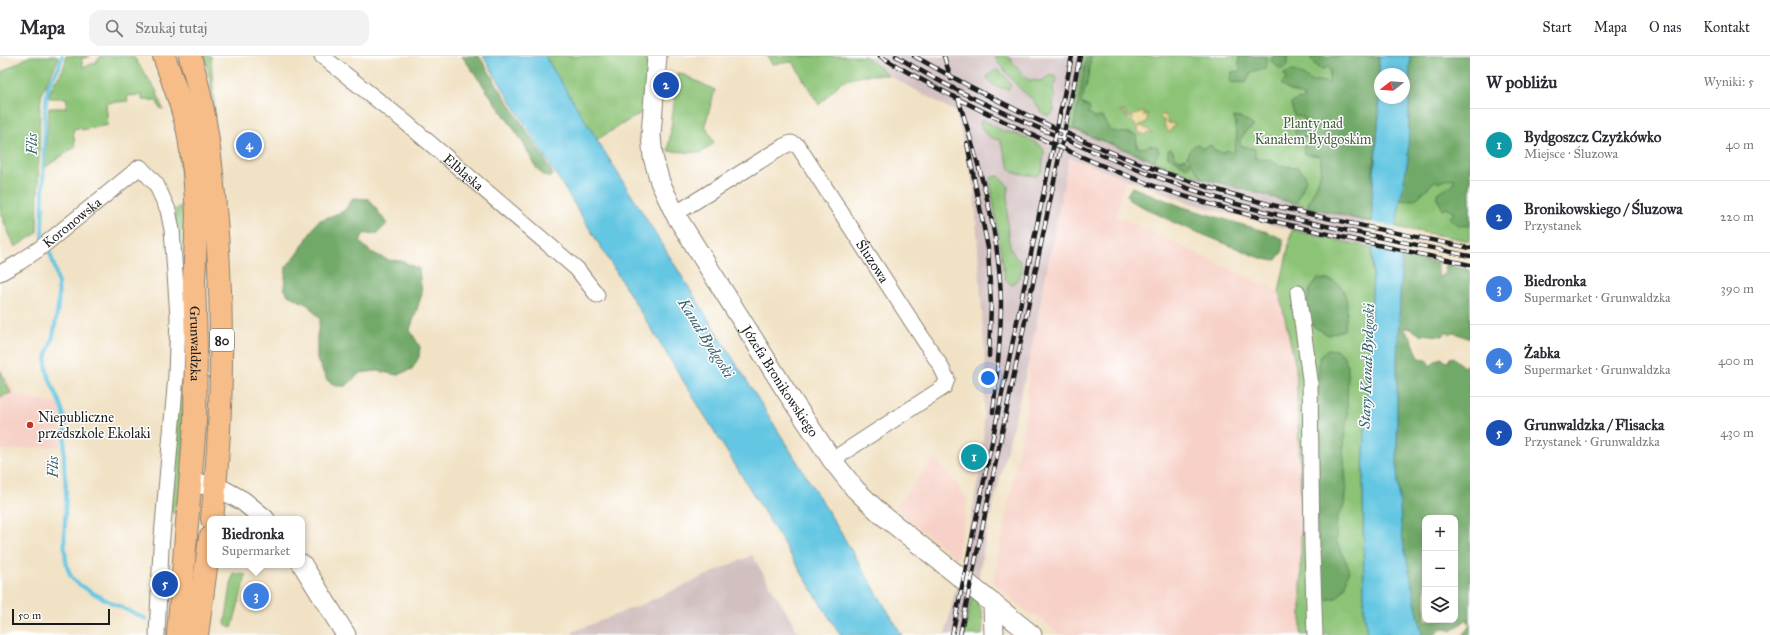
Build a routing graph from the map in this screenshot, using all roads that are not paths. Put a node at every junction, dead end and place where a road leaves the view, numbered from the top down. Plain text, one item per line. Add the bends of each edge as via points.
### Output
1 (164, 56) edge
2 (190, 56) edge
3 (322, 56) edge
4 (657, 56) edge
5 (675, 214) junction
6 (0, 273) edge
7 (1298, 293) dead end
8 (598, 295) dead end
9 (832, 460) junction
10 (190, 483) junction
11 (216, 486) junction
12 (212, 516) edge
13 (261, 516) edge
14 (207, 560) edge
15 (304, 568) edge
16 (993, 603) junction
17 (1022, 633) edge
18 (157, 635) edge
19 (178, 635) edge
20 (197, 635) edge
21 (346, 635) edge
22 (994, 635) edge
23 (1315, 635) edge

1 - 10 main road, Grunwaldzka / 80 via 188,131 196,190 195,424
2 - 11 main road, Grunwaldzka / 80 via 208,139 219,268 222,379
3 - 8 street, Elbląska via 404,121 577,269
4 - 5 street, Józefa Bronikowskiego via 651,146 660,182
5 - 9 street, Józefa Bronikowskiego
5 - 9 street, Śluzowa via 784,146 791,143 798,146 940,365 947,379 944,387
6 - 18 street, Koronowska via 39,249 140,166 156,184 168,210 172,230 178,317 176,376 160,548
7 - 23 street via 1310,379 1311,539
9 - 16 street, Józefa Bronikowskiego via 844,478 865,499
10 - 11 street
10 - 19 main road, Grunwaldzka / 80
11 - 12 main road, Grunwaldzka / 80
11 - 13 street via 243,501
14 - 20 main road
15 - 21 street
16 - 17 street, Józefa Bronikowskiego
16 - 22 street

